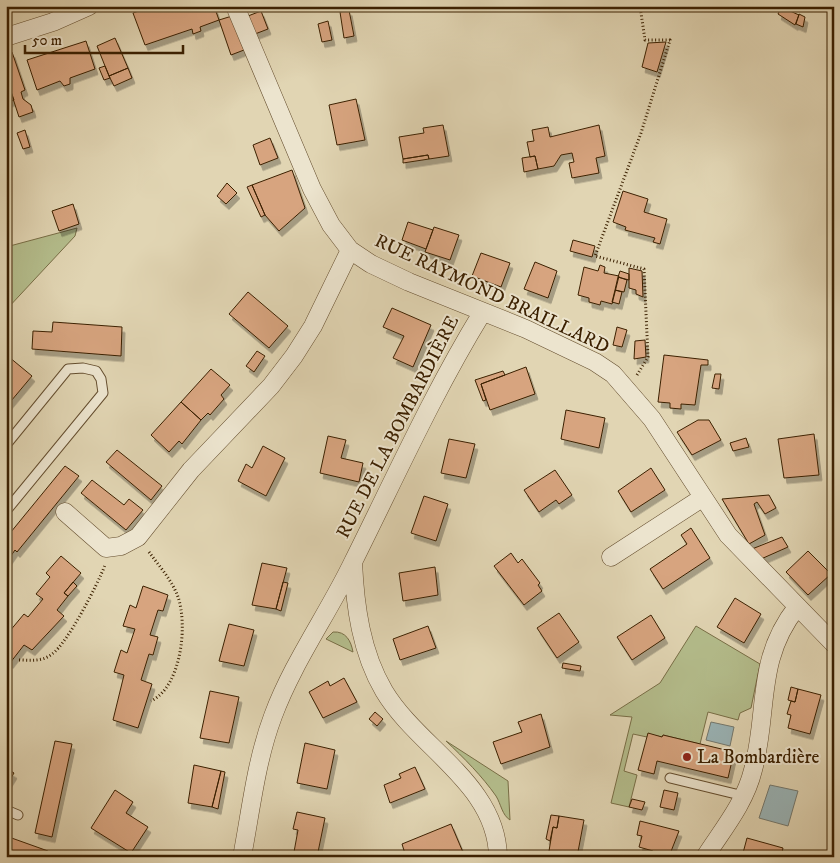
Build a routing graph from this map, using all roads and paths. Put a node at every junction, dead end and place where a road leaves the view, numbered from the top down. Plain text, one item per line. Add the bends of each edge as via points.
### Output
1 (89, 6) edge
2 (235, 6) edge
3 (640, 6) edge
4 (6, 37) edge
5 (350, 250) junction
6 (482, 313) junction
7 (629, 390) junction
8 (6, 445) edge
9 (702, 498) junction
10 (6, 511) edge
11 (65, 512) dead end
12 (138, 537) junction
13 (106, 548) junction
14 (611, 557) dead end
15 (354, 562) junction
16 (797, 607) junction
17 (834, 644) edge
18 (19, 660) dead end
19 (151, 701) dead end
20 (670, 778) dead end
21 (744, 796) junction
22 (6, 810) edge
23 (18, 815) dead end
24 (242, 857) edge
25 (498, 857) edge
26 (706, 857) edge

1 - 4 street
2 - 5 street, RUE RAYMOND BRAILLARD via 312,189 331,225
3 - 7 path via 645,40 670,40 641,133 595,256 644,269 648,356
5 - 6 street, RUE RAYMOND BRAILLARD via 370,264
5 - 12 street, RUE RAYMOND BRAILLARD via 313,326 294,356 271,386 191,470
6 - 7 street, RUE RAYMOND BRAILLARD via 526,329 595,362
6 - 15 street, RUE DE LA BOMBARDIÈRE via 453,362 372,519
7 - 9 street, RUE RAYMOND BRAILLARD via 652,419
8 - 10 lane via 68,369 96,371 103,393
9 - 14 street
9 - 16 street, RUE RAYMOND BRAILLARD via 728,535
11 - 13 street
12 - 13 street, RUE RAYMOND BRAILLARD via 121,546
12 - 19 path via 172,584 182,616 182,642 174,671 167,689
13 - 18 path via 107,562 102,573 58,650 44,659
15 - 24 street, RUE DE LA BOMBARDIÈRE via 273,716 264,744
15 - 25 street, RUE DE LA BOMBARDIÈRE via 360,631 377,678 403,718 460,775 484,807 493,826
16 - 17 street, RUE RAYMOND BRAILLARD
16 - 21 street via 774,646 767,670 759,742
20 - 21 lane
21 - 26 street
22 - 23 lane

